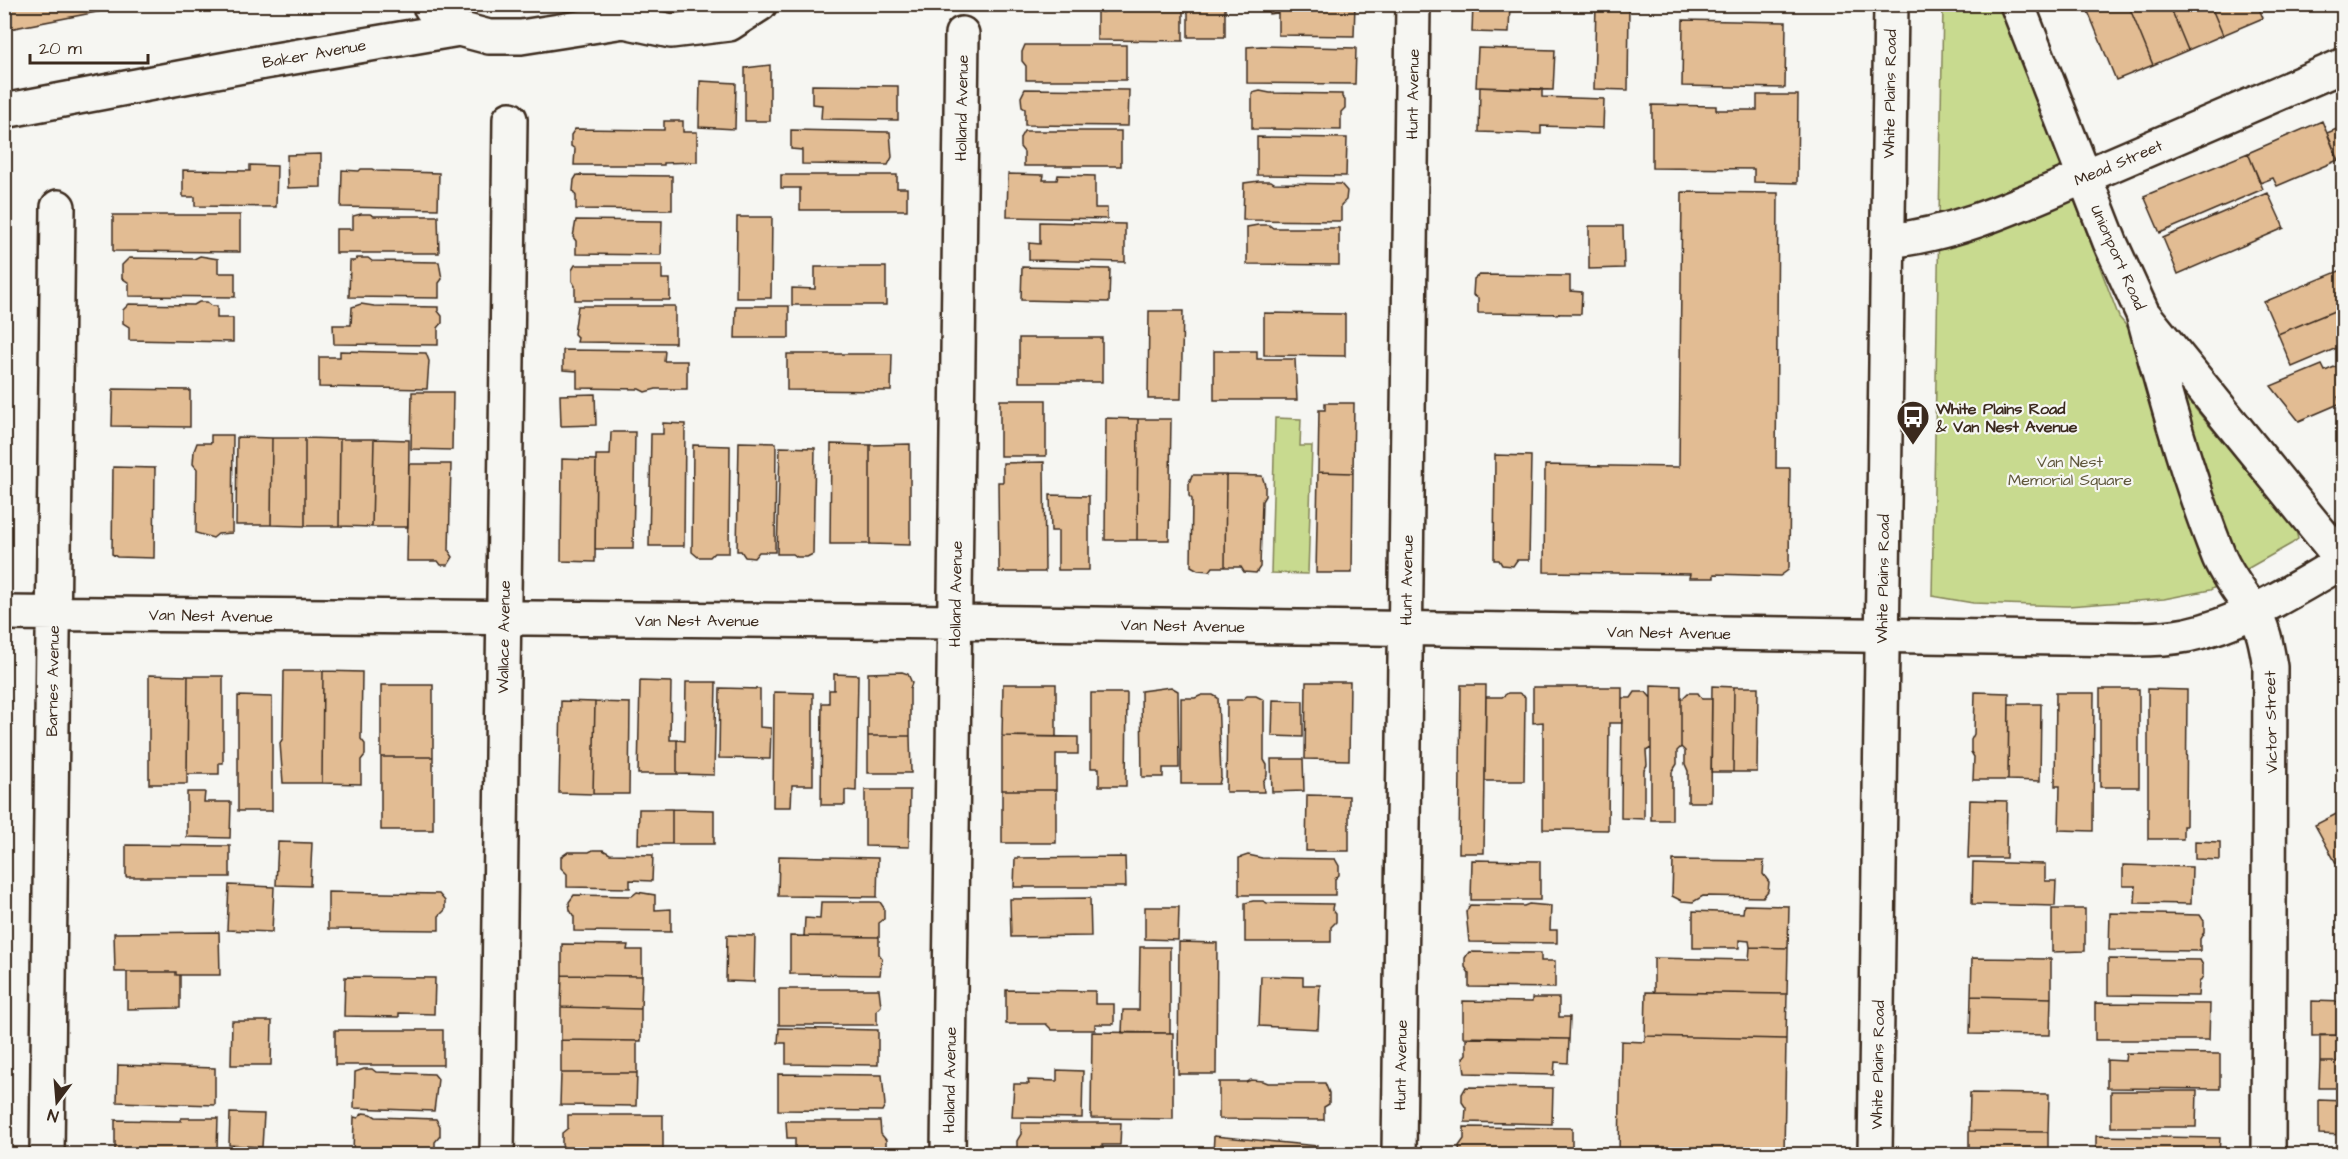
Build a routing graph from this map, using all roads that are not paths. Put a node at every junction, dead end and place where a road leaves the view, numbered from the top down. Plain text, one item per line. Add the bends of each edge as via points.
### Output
1 (429, 4) edge
2 (759, 4) edge
3 (1413, 4) edge
4 (1891, 4) edge
5 (2017, 4) edge
6 (637, 13) edge
7 (459, 29) junction
8 (962, 34) dead end
9 (2343, 65) edge
10 (4, 111) edge
11 (510, 119) dead end
12 (2085, 176) junction
13 (58, 207) dead end
14 (1887, 241) junction
15 (2143, 314) junction
16 (2343, 561) edge
17 (4, 612) edge
18 (2254, 612) junction
19 (53, 613) junction
20 (503, 619) junction
21 (955, 622) junction
22 (1406, 629) junction
23 (1882, 635) junction
24 (47, 1155) edge
25 (497, 1155) edge
26 (948, 1155) edge
27 (1399, 1155) edge
28 (1875, 1155) edge
29 (2268, 1155) edge

1 - 7 street
2 - 6 street, Baker Avenue via 729,24 671,31
3 - 22 street, Hunt Avenue
4 - 14 street, White Plains Road
5 - 12 street, Unionport Road
6 - 7 street, Baker Avenue via 521,37 489,37
7 - 10 street, Baker Avenue
8 - 21 street, Holland Avenue
9 - 12 street, Mead Street
11 - 20 street, Wallace Avenue
12 - 14 street, Mead Street via 1966,225 1937,234
12 - 15 street, Unionport Road
13 - 19 street, Barnes Avenue
14 - 23 street, White Plains Road
15 - 16 street, Unionport Road
15 - 18 street, Victor Street via 2167,406 2213,540 2226,573
16 - 18 street, Van Nest Avenue
17 - 19 street, Van Nest Avenue
18 - 23 street, Van Nest Avenue via 2209,629 2163,638
18 - 29 street, Victor Street via 2266,647 2271,684
19 - 20 street, Van Nest Avenue
19 - 24 street, Barnes Avenue
20 - 21 street, Van Nest Avenue
20 - 25 street, Wallace Avenue
21 - 22 street, Van Nest Avenue
21 - 26 street, Holland Avenue
22 - 23 street, Van Nest Avenue
22 - 27 street, Hunt Avenue
23 - 28 street, White Plains Road

